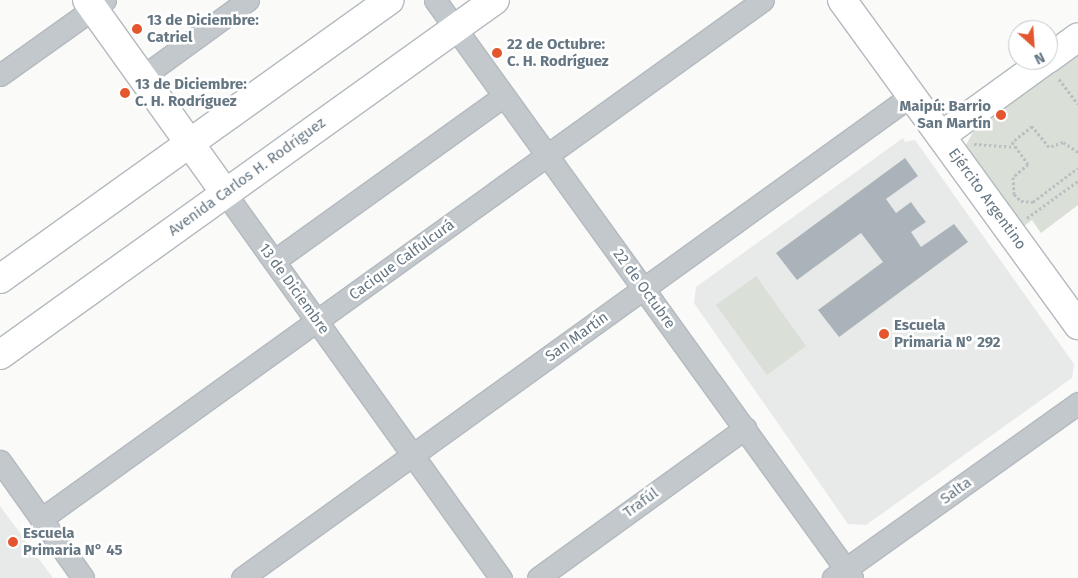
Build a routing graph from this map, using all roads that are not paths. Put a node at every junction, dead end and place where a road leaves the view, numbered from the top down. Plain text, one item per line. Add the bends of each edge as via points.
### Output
1 (248, 0) edge
2 (389, 0) edge
3 (435, 0) edge
4 (495, 0) edge
5 (763, 0) edge
6 (842, 0) edge
7 (95, 3) edge
8 (455, 28) junction
9 (1078, 37) edge
10 (1058, 57) edge
11 (1042, 70) edge
12 (0, 76) edge
13 (142, 77) junction
14 (504, 96) junction
15 (912, 96) junction
16 (941, 136) junction
17 (189, 143) junction
18 (547, 155) junction
19 (225, 193) junction
20 (274, 261) junction
21 (0, 279) edge
22 (644, 289) junction
23 (317, 321) junction
24 (1078, 325) edge
25 (0, 355) edge
26 (1078, 403) edge
27 (745, 428) junction
28 (413, 455) junction
29 (0, 461) edge
30 (41, 519) junction
31 (844, 575) edge
32 (83, 578) edge
33 (242, 578) edge
34 (501, 578) edge
35 (538, 578) edge

1 - 13 street
2 - 17 main road
3 - 8 street, 22 de Octubre
4 - 8 main road, Avenida Carlos H. Rodríguez
5 - 18 street, Cacique Calfulcurá
6 - 15 main road, Ejército Argentino
7 - 12 street
7 - 13 main road, 13 de Diciembre
8 - 14 street, 22 de Octubre
8 - 19 main road, Avenida Carlos H. Rodríguez
9 - 10 main road
11 - 16 main road
13 - 17 main road, 13 de Diciembre
14 - 18 street, 22 de Octubre
14 - 20 street
15 - 16 main road, Ejército Argentino
15 - 22 street, San Martín
16 - 24 main road, Ejército Argentino
17 - 19 main road, 13 de Diciembre
17 - 21 main road
18 - 22 street, 22 de Octubre
18 - 23 street, Cacique Calfulcurá
19 - 20 street, 13 de Diciembre
19 - 25 main road, Avenida Carlos H. Rodríguez
20 - 23 street, 13 de Diciembre
22 - 27 street, 22 de Octubre
22 - 28 street, San Martín
23 - 28 street, 13 de Diciembre
23 - 30 street, Cacique Calfulcurá
26 - 31 street, Salta
27 - 31 street, 22 de Octubre
27 - 35 street, Trafúl
28 - 33 street, San Martín
28 - 34 street, 13 de Diciembre
29 - 30 street
30 - 32 street

